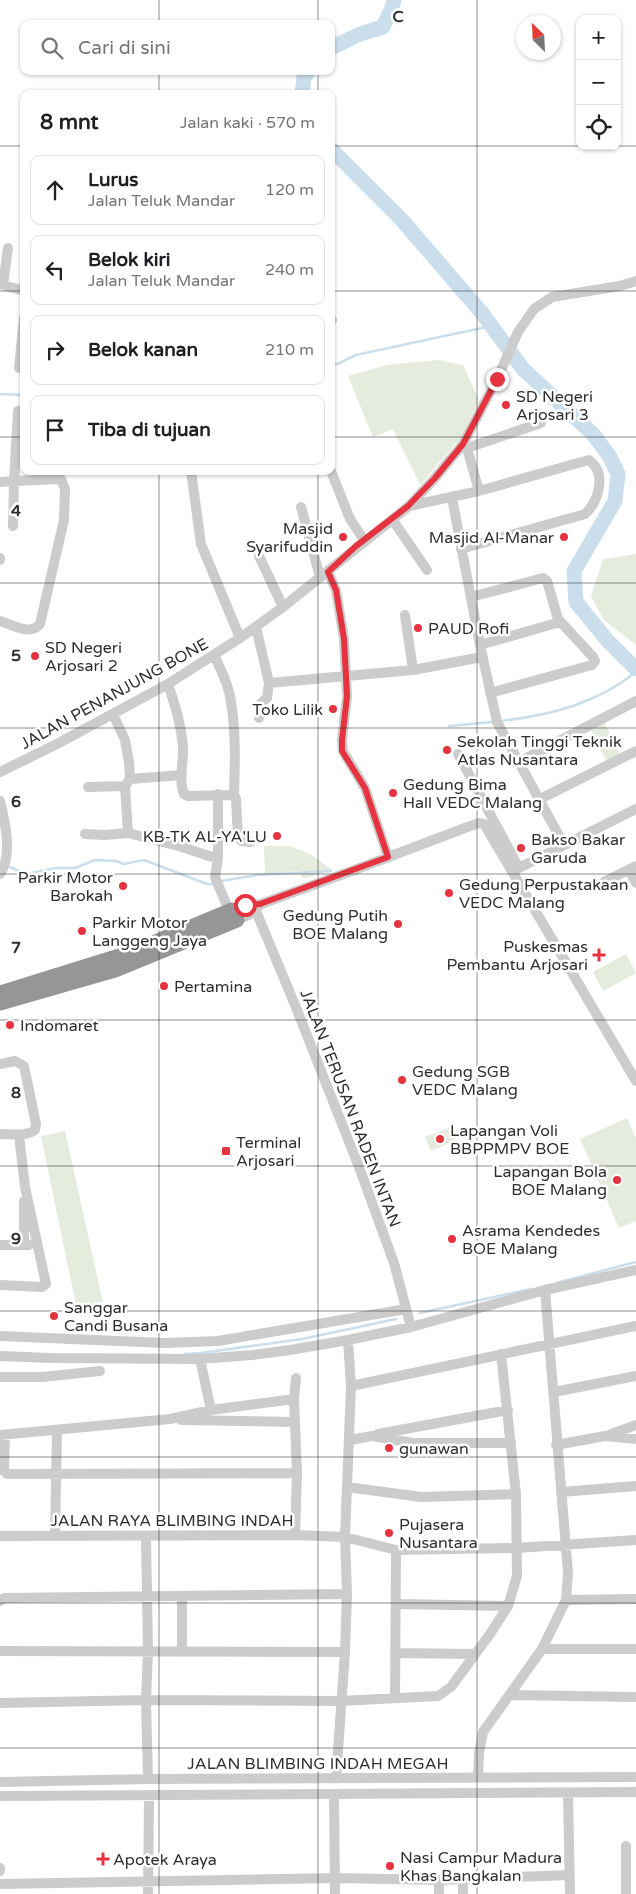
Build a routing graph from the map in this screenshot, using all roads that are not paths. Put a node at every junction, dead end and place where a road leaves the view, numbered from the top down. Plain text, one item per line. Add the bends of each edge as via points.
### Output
1 (8, 248) dead end
2 (636, 281) edge
3 (1, 285) edge
4 (20, 290) edge
5 (20, 358) edge
6 (19, 368) dead end
7 (18, 411) dead end
8 (541, 423) dead end
9 (465, 446) junction
10 (40, 475) edge
11 (192, 475) edge
12 (333, 475) edge
13 (14, 481) junction
14 (0, 482) edge
15 (479, 491) junction
16 (452, 498) junction
17 (408, 506) junction
18 (301, 507) dead end
19 (392, 519) junction
20 (13, 526) dead end
21 (364, 540) junction
22 (462, 549) junction
23 (259, 556) dead end
24 (427, 570) dead end
25 (324, 574) junction
26 (471, 597) junction
27 (283, 607) junction
28 (405, 615) dead end
29 (0, 620) edge
30 (560, 622) junction
31 (256, 627) junction
32 (240, 638) junction
33 (480, 645) junction
34 (214, 655) junction
35 (482, 657) junction
36 (413, 670) junction
37 (346, 677) junction
38 (268, 683) junction
39 (168, 684) junction
40 (490, 694) junction
41 (636, 701) edge
42 (113, 714) junction
43 (259, 718) dead end
44 (636, 751) edge
45 (458, 754) dead end
46 (519, 762) junction
47 (0, 772) edge
48 (182, 775) junction
49 (127, 782) junction
50 (88, 787) dead end
51 (218, 794) junction
52 (234, 794) junction
53 (540, 799) junction
54 (0, 802) edge
55 (636, 809) edge
56 (85, 834) dead end
57 (128, 834) junction
58 (251, 842) dead end
59 (564, 845) junction
60 (388, 857) junction
61 (218, 859) junction
62 (632, 868) edge
63 (516, 869) junction
64 (0, 874) edge
65 (604, 882) dead end
66 (636, 883) edge
67 (256, 906) junction
68 (233, 914) junction
69 (113, 965) junction
70 (0, 993) edge
71 (0, 1003) edge
72 (0, 1064) edge
73 (636, 1081) edge
74 (0, 1134) edge
75 (19, 1135) junction
76 (25, 1187) junction
77 (0, 1245) edge
78 (24, 1245) junction
79 (38, 1245) junction
80 (636, 1270) edge
81 (0, 1285) edge
82 (545, 1290) junction
83 (406, 1309) junction
84 (636, 1326) edge
85 (411, 1327) junction
86 (0, 1336) edge
87 (348, 1340) junction
88 (549, 1345) junction
89 (501, 1354) junction
90 (0, 1356) edge
91 (200, 1359) junction
92 (100, 1371) dead end
93 (636, 1376) edge
94 (0, 1377) edge
95 (296, 1378) dead end
96 (351, 1386) junction
97 (554, 1392) junction
98 (294, 1399) junction
99 (211, 1410) junction
100 (508, 1410) junction
101 (170, 1419) junction
102 (295, 1422) junction
103 (636, 1425) edge
104 (57, 1430) junction
105 (2, 1435) edge
106 (372, 1436) junction
107 (605, 1436) junction
108 (636, 1439) edge
109 (350, 1440) junction
110 (512, 1443) junction
111 (556, 1445) junction
112 (297, 1473) junction
113 (56, 1475) junction
114 (347, 1486) junction
115 (636, 1486) edge
116 (561, 1492) junction
117 (516, 1494) junction
118 (295, 1535) junction
119 (0, 1536) edge
120 (55, 1536) junction
121 (146, 1536) junction
122 (345, 1536) junction
123 (636, 1540) edge
124 (565, 1545) junction
125 (517, 1548) junction
126 (396, 1550) junction
127 (346, 1594) junction
128 (147, 1596) junction
129 (182, 1596) junction
130 (636, 1599) edge
131 (0, 1600) edge
132 (566, 1600) junction
133 (397, 1604) junction
134 (508, 1606) junction
135 (542, 1649) junction
136 (636, 1650) edge
137 (0, 1651) edge
138 (148, 1651) junction
139 (182, 1651) junction
140 (345, 1652) junction
141 (395, 1653) junction
142 (475, 1654) junction
143 (510, 1695) junction
144 (636, 1697) edge
145 (395, 1698) junction
146 (146, 1700) junction
147 (340, 1700) junction
148 (0, 1703) edge
149 (478, 1777) junction
150 (636, 1777) edge
151 (148, 1779) junction
152 (336, 1779) junction
153 (254, 1780) junction
154 (0, 1782) edge
155 (636, 1792) edge
156 (568, 1793) junction
157 (334, 1794) junction
158 (149, 1795) junction
159 (253, 1795) junction
160 (0, 1796) edge
161 (626, 1846) dead end
162 (631, 1863) edge
163 (570, 1875) junction
164 (336, 1878) junction
165 (463, 1879) junction
166 (439, 1880) junction
167 (122, 1882) junction
168 (148, 1882) junction
169 (0, 1884) edge
170 (122, 1894) edge
171 (148, 1894) edge
172 (335, 1894) edge
173 (439, 1894) edge
174 (463, 1894) edge
175 (570, 1894) edge
176 (626, 1894) edge

1 - 3 street
2 - 9 street, JALAN PENANJUNG BONE via 552,298 534,309 518,332
3 - 4 street
5 - 6 street
7 - 13 street
8 - 9 street
9 - 15 street
9 - 17 street, JALAN PENANJUNG BONE
10 - 13 street
10 - 29 street via 60,478 65,489 64,520 42,620 32,630
11 - 32 street via 201,544
12 - 21 street via 350,519
13 - 14 street
13 - 20 street
15 - 16 street
15 - 22 street via 589,460 595,464 600,481 592,506 585,514
16 - 17 street
16 - 22 street
17 - 19 street, JALAN PENANJUNG BONE
18 - 25 street
19 - 21 street, JALAN PENANJUNG BONE
19 - 24 street
21 - 25 street, JALAN PENANJUNG BONE
22 - 26 street
23 - 27 street
25 - 27 street, JALAN PENANJUNG BONE
25 - 37 street via 336,590
26 - 30 street via 541,578 546,581
26 - 33 street
27 - 31 street, JALAN PENANJUNG BONE
28 - 36 street
30 - 33 street
30 - 40 street via 593,657 592,666
31 - 32 street, JALAN PENANJUNG BONE
31 - 38 street
32 - 34 street, JALAN PENANJUNG BONE
33 - 35 street
34 - 39 street, JALAN PENANJUNG BONE
34 - 52 street via 231,702
35 - 36 street
35 - 40 street
36 - 37 street
37 - 38 street
37 - 60 street via 342,751 365,788
38 - 43 street via 267,698 261,703
39 - 42 street, JALAN PENANJUNG BONE
39 - 48 street via 178,714 183,748
40 - 46 street via 497,722
41 - 46 street
42 - 47 street, JALAN PENANJUNG BONE
42 - 49 street via 125,740 129,762
44 - 53 street
45 - 63 street
46 - 53 street
48 - 49 street
48 - 51 street via 184,794
49 - 50 street
49 - 57 street
51 - 52 street
51 - 61 street
52 - 58 street via 238,837 241,842
53 - 59 street
54 - 64 street via 5,823 6,855
55 - 59 street
56 - 57 street
57 - 61 street
59 - 63 street
60 - 63 street via 479,823 488,828
60 - 67 street
61 - 68 street via 215,877
62 - 65 street
62 - 66 street
63 - 73 street
67 - 68 street via 245,905
67 - 83 street, JALAN TERUSAN RADEN INTAN via 359,1167 394,1263
68 - 69 highway via 207,928
69 - 70 highway
69 - 71 highway
72 - 75 street via 15,1062 26,1069 36,1128
74 - 75 street
75 - 76 street
76 - 78 street
76 - 79 street
77 - 78 street
78 - 79 street
79 - 81 street via 45,1286
80 - 82 street
82 - 85 street
82 - 88 street
83 - 85 street, JALAN TERUSAN RADEN INTAN
83 - 86 street via 218,1341 165,1343
84 - 88 street
85 - 87 street
87 - 91 street via 252,1355
87 - 96 street
88 - 89 street
88 - 97 street
89 - 96 street
89 - 100 street
90 - 91 street
91 - 99 street
92 - 94 street via 42,1377
93 - 97 street
95 - 98 street
96 - 109 street
97 - 111 street
98 - 99 street
98 - 102 street
99 - 101 street
100 - 106 street
100 - 110 street
101 - 102 street
101 - 104 street
102 - 112 street
103 - 107 street
104 - 105 street
104 - 113 street
105 - 113 street via 5,1474
106 - 109 street
106 - 110 street via 413,1442
107 - 108 street
107 - 111 street
109 - 114 street
110 - 117 street
111 - 116 street
112 - 113 street
112 - 118 street
113 - 120 street
114 - 117 street via 421,1497
114 - 122 street
115 - 116 street
116 - 124 street
117 - 125 street
118 - 121 street, JALAN RAYA BLIMBING INDAH
118 - 122 street, JALAN RAYA BLIMBING INDAH
119 - 120 street, JALAN RAYA BLIMBING INDAH
120 - 121 street, JALAN RAYA BLIMBING INDAH
121 - 128 street
122 - 126 street, JALAN RAYA BLIMBING INDAH
122 - 127 street
123 - 124 street, JALAN RAYA BLIMBING INDAH
124 - 125 street, JALAN RAYA BLIMBING INDAH
124 - 132 street
125 - 126 street, JALAN RAYA BLIMBING INDAH
125 - 134 street via 517,1576
126 - 133 street
127 - 129 street
127 - 140 street
128 - 129 street
128 - 131 street
128 - 138 street
129 - 139 street
130 - 132 street
132 - 135 street
133 - 134 street
133 - 141 street
134 - 142 street
135 - 136 street
135 - 143 street
137 - 138 street
138 - 139 street
138 - 146 street
139 - 140 street
140 - 147 street
141 - 142 street
141 - 145 street
142 - 145 street via 456,1682 442,1695
143 - 144 street
143 - 149 street via 483,1732
145 - 147 street
146 - 147 street
146 - 148 street
146 - 151 street
147 - 152 street
149 - 150 street, JALAN BLIMBING INDAH MEGAH
149 - 152 street, JALAN BLIMBING INDAH MEGAH
151 - 153 street, JALAN BLIMBING INDAH MEGAH
151 - 154 street, JALAN BLIMBING INDAH MEGAH
152 - 153 street, JALAN BLIMBING INDAH MEGAH
153 - 159 street
155 - 156 street, JALAN BLIMBING INDAH MEGAH
156 - 157 street, JALAN BLIMBING INDAH MEGAH
156 - 163 street
157 - 159 street, JALAN BLIMBING INDAH MEGAH
157 - 164 street
158 - 159 street, JALAN BLIMBING INDAH MEGAH
158 - 160 street, JALAN BLIMBING INDAH MEGAH
158 - 168 street
161 - 162 street
162 - 176 street
163 - 165 street
163 - 175 street
164 - 166 street
164 - 168 street
164 - 172 street
165 - 166 street
165 - 174 street
166 - 173 street
167 - 168 street
167 - 169 street
167 - 170 street
168 - 171 street

